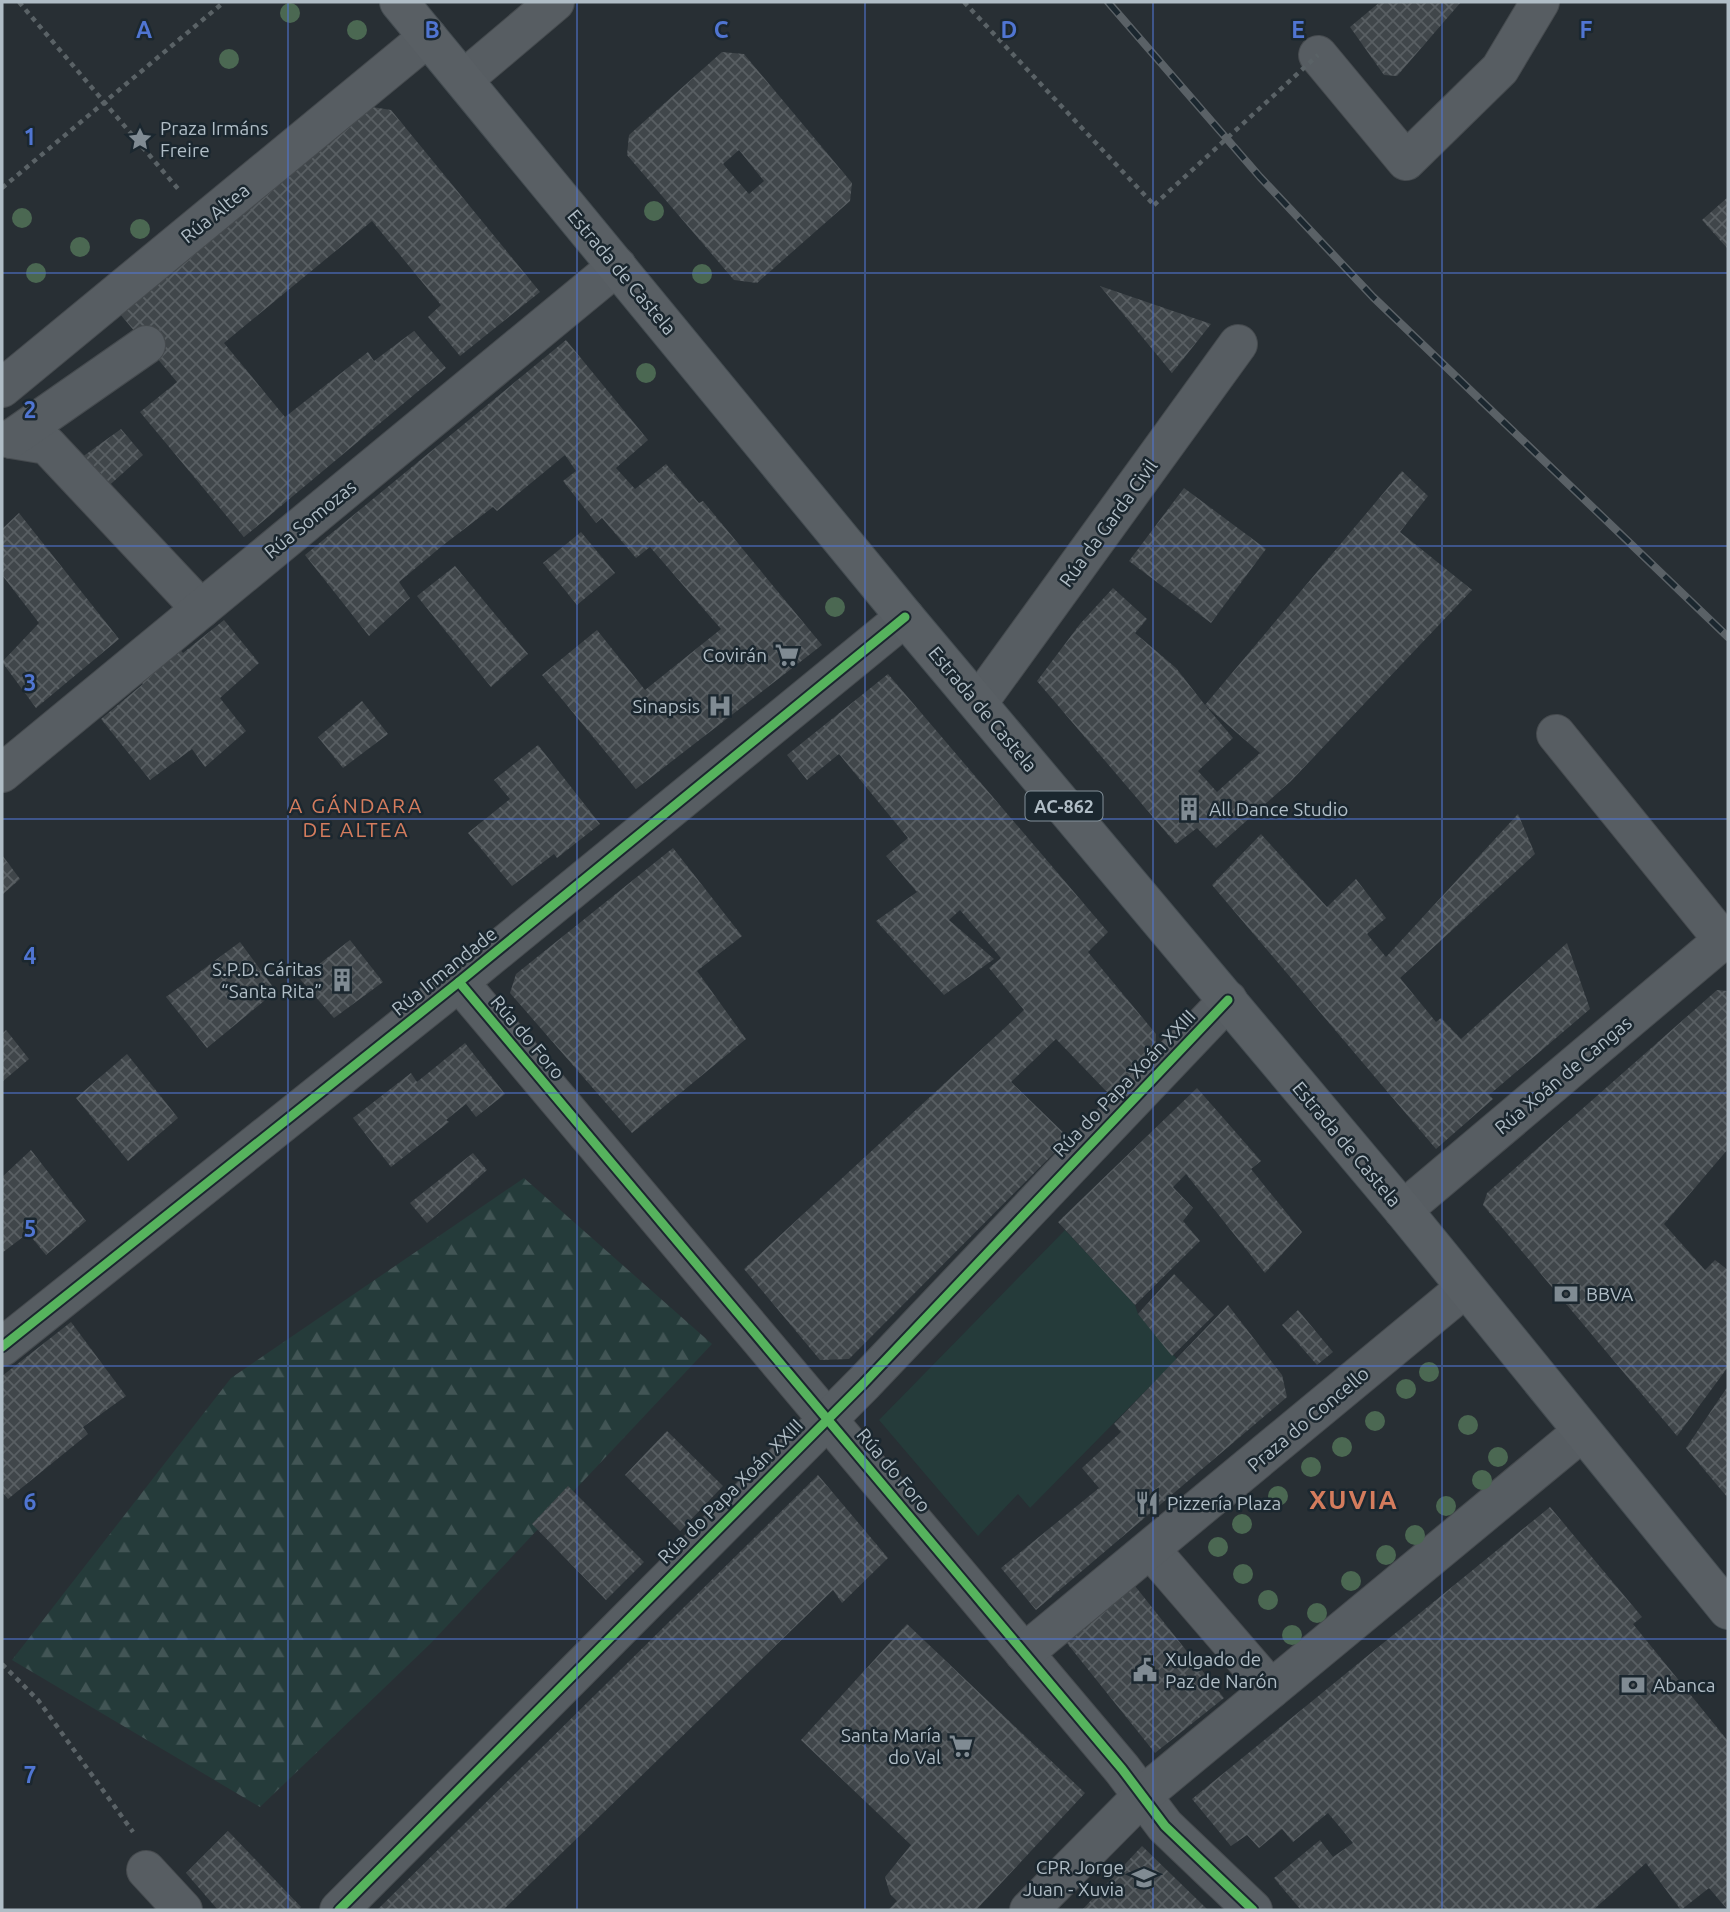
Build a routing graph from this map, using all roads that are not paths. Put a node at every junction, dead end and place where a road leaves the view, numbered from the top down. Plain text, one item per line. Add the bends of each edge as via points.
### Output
1 (399, 2) edge
2 (555, 2) edge
3 (1540, 2) edge
4 (428, 37) junction
5 (1318, 55) road end
6 (464, 79) junction
7 (617, 266) junction
8 (1238, 344) dead end
9 (146, 345) dead end
10 (2, 388) edge
11 (6, 433) edge
12 (201, 609) junction
13 (905, 617) junction
14 (978, 703) junction
15 (1556, 733) dead end
16 (2, 773) edge
17 (1725, 943) edge
18 (459, 982) junction
19 (1228, 1000) junction
20 (1403, 1210) junction
21 (1465, 1288) junction
22 (2, 1347) edge
23 (828, 1417) junction
24 (1582, 1432) junction
25 (1152, 1550) junction
26 (1728, 1610) edge
27 (1024, 1653) junction
28 (1271, 1689) junction
29 (1143, 1795) junction
30 (146, 1870) road end
31 (183, 1910) edge
32 (339, 1910) edge
33 (1029, 1910) edge
34 (1253, 1910) edge

1 - 4 main road, Estrada de Castela / AC-862
2 - 6 street
3 - 5 street via 1500,69 1406,161
4 - 6 main road, Estrada de Castela / AC-862
4 - 10 street, Rúa Altea
6 - 7 main road, Estrada de Castela / AC-862
7 - 12 street, Rúa Somozas
7 - 13 main road, Estrada de Castela / AC-862
8 - 14 street, Rúa da Garda Civil
9 - 11 street
11 - 12 street via 47,445
12 - 16 street, Rúa Somozas
13 - 14 main road, Estrada de Castela / AC-862
13 - 18 street, Rúa Irmandade
14 - 19 main road, Estrada de Castela / AC-862
15 - 17 street, Rúa Xoán de Cangas
17 - 20 street, Rúa Xoán de Cangas
18 - 22 street, Rúa Irmandade
18 - 23 street, Rúa do Foro
19 - 20 main road, Estrada de Castela / AC-862
19 - 23 street, Rúa do Papa Xoán XXIII
20 - 21 main road, Estrada de Castela / AC-862
21 - 24 main road, Estrada de Castela / AC-862
21 - 25 street, Praza do Concello
23 - 27 street, Rúa do Foro
23 - 32 street, Rúa do Papa Xoán XXIII
24 - 26 main road, Estrada de Castela / AC-862
24 - 28 street
25 - 27 street, Praza do Concello
25 - 28 street
27 - 29 street, Rúa do Foro
28 - 29 street
29 - 33 street
29 - 34 street, Rúa do Foro via 1165,1826
30 - 31 street

